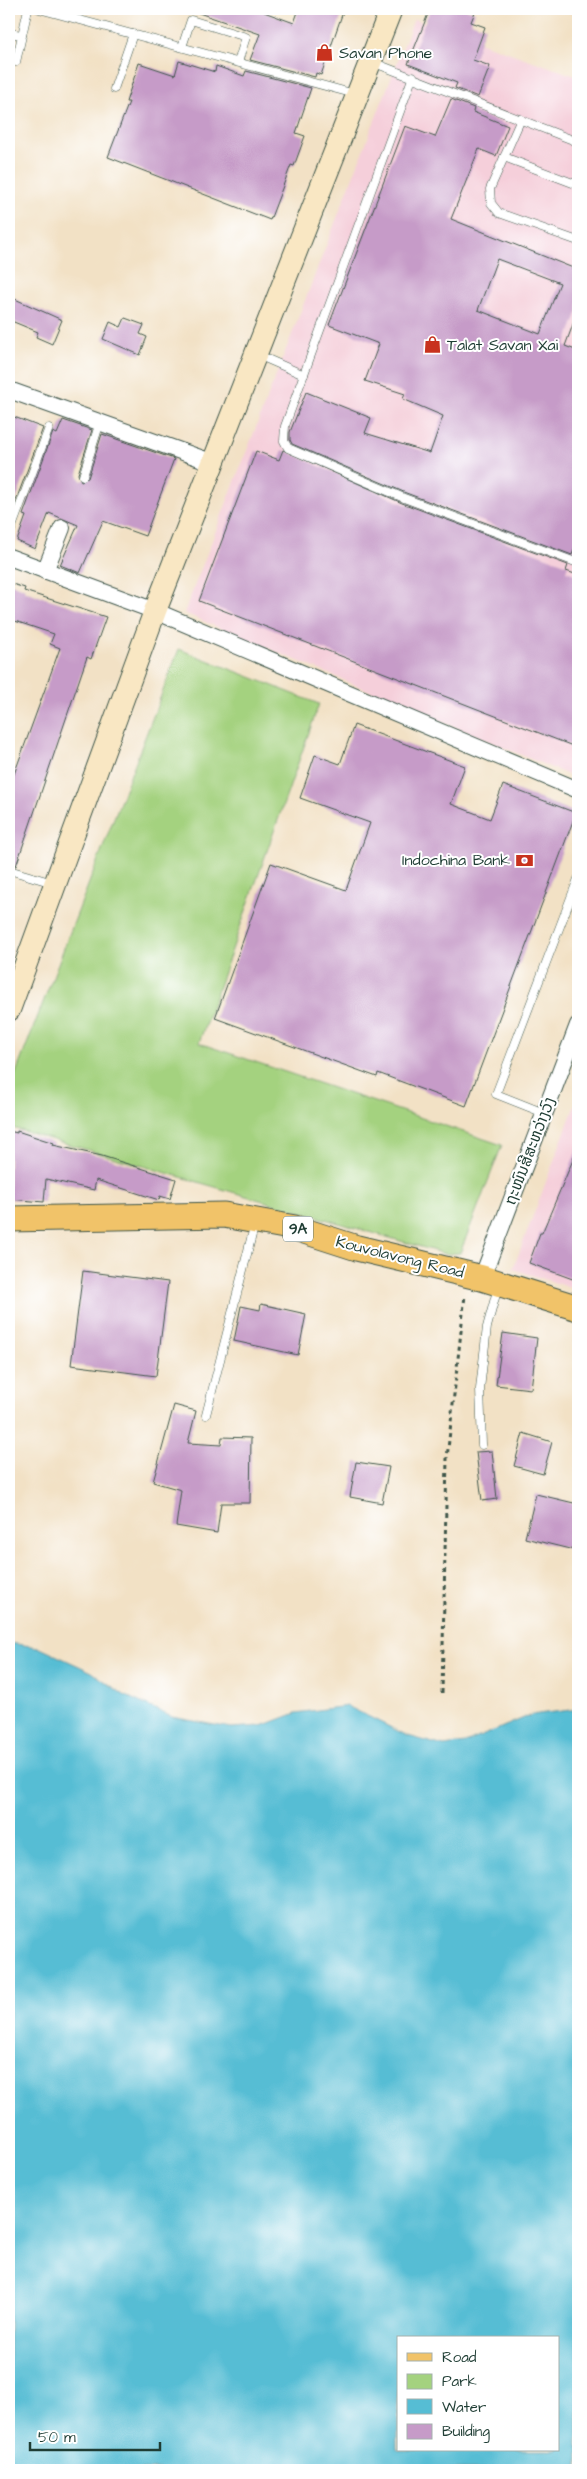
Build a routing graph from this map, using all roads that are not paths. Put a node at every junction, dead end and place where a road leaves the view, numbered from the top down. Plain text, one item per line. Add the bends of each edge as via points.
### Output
1 (28, 9) edge
2 (40, 9) edge
3 (391, 9) edge
4 (9, 33) edge
5 (132, 34) junction
6 (22, 35) junction
7 (182, 47) junction
8 (370, 61) junction
9 (16, 62) dead end
10 (238, 62) junction
11 (414, 76) junction
12 (114, 89) dead end
13 (11, 93) dead end
14 (357, 95) junction
15 (9, 104) edge
16 (521, 119) junction
17 (578, 142) edge
18 (504, 157) junction
19 (578, 185) edge
20 (578, 241) edge
21 (256, 354) junction
22 (304, 375) junction
23 (9, 390) edge
24 (100, 422) junction
25 (49, 428) dead end
26 (214, 463) junction
27 (83, 476) dead end
28 (62, 528) dead end
29 (9, 535) edge
30 (9, 557) edge
31 (578, 563) edge
32 (46, 571) junction
33 (155, 611) junction
34 (578, 790) edge
35 (9, 870) edge
36 (578, 879) edge
37 (55, 883) junction
38 (9, 1010) edge
39 (578, 1025) edge
40 (544, 1113) junction
41 (9, 1219) edge
42 (255, 1221) junction
43 (483, 1279) junction
44 (578, 1308) edge
45 (206, 1415) dead end
46 (482, 1445) dead end

1 - 6 lane
2 - 5 lane
3 - 8 street
4 - 6 lane
5 - 7 lane
5 - 12 lane
6 - 9 lane
7 - 10 lane
7 - 10 lane via 191,20 246,37
8 - 11 lane
8 - 14 street
10 - 14 lane
11 - 16 lane
11 - 22 lane
13 - 15 lane
14 - 21 street
16 - 17 lane
16 - 18 lane
18 - 19 lane
18 - 20 lane via 490,189 491,203 499,213
21 - 22 lane
21 - 26 street
22 - 31 lane via 285,426 284,441 288,448 404,498
23 - 24 street
24 - 26 street
24 - 27 lane
25 - 29 lane
26 - 33 street
28 - 32 street
30 - 32 street
32 - 33 street
33 - 34 street
33 - 37 street
35 - 37 lane
36 - 40 lane via 496,1094
37 - 38 street
39 - 40 street, ຖະໜົນສີສະຫວ່າງວົງ
40 - 43 street, ຖະໜົນສີສະຫວ່າງວົງ
41 - 42 main road, Kouvolavong Road / 9A via 224,1215
42 - 43 main road, Kouvolavong Road / 9A via 295,1228 357,1248
42 - 45 lane
43 - 44 main road, Kouvolavong Road / 9A
43 - 46 lane via 487,1327 480,1389

